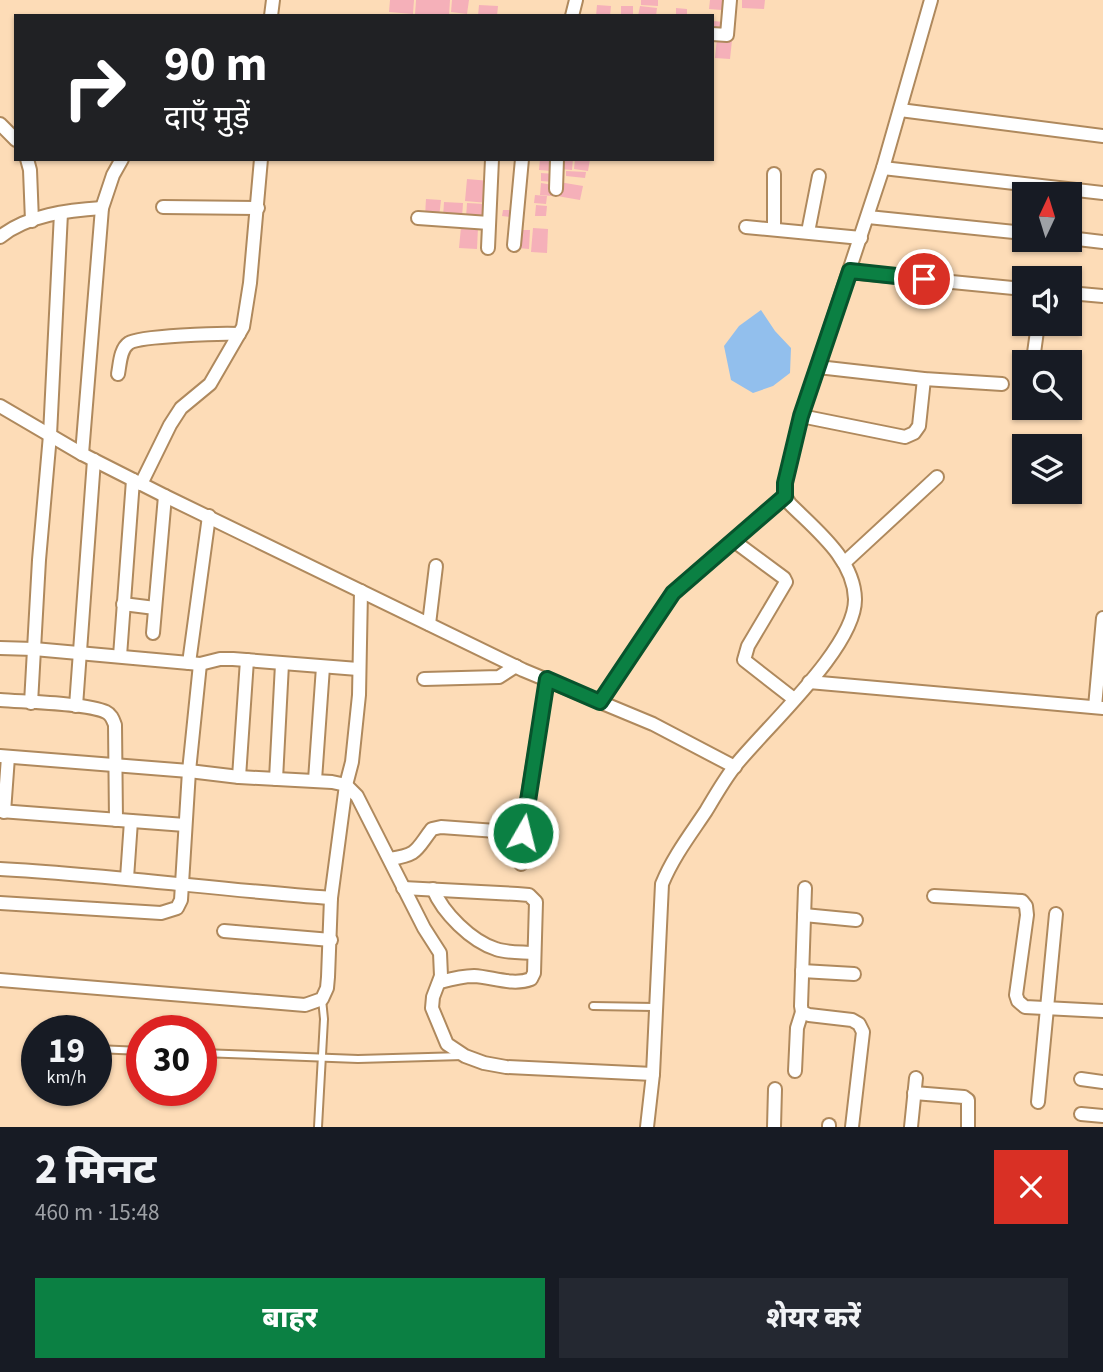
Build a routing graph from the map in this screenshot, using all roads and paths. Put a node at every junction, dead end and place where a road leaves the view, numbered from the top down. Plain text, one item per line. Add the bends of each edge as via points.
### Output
1 (730, 0) edge
2 (931, 0) edge
3 (714, 34) edge
4 (900, 110) junction
5 (0, 124) edge
6 (1103, 136) edge
7 (14, 138) edge
8 (28, 161) edge
9 (121, 161) edge
10 (261, 161) edge
11 (492, 161) edge
12 (523, 161) edge
13 (557, 161) edge
14 (883, 168) junction
15 (774, 174) dead end
16 (819, 176) dead end
17 (556, 190) dead end
18 (1103, 193) edge
19 (163, 207) dead end
20 (102, 208) junction
21 (258, 208) junction
22 (61, 213) junction
23 (868, 217) junction
24 (418, 218) dead end
25 (32, 221) junction
26 (489, 223) junction
27 (746, 227) dead end
28 (774, 229) junction
29 (808, 232) junction
30 (1012, 232) edge
31 (0, 237) edge
32 (860, 238) junction
33 (1082, 240) edge
34 (1103, 242) edge
35 (514, 245) dead end
36 (488, 248) dead end
37 (850, 271) junction
38 (1012, 288) edge
39 (1082, 294) edge
40 (1103, 296) edge
41 (239, 334) junction
42 (818, 367) junction
43 (118, 374) dead end
44 (924, 379) junction
45 (1002, 384) dead end
46 (0, 405) edge
47 (801, 416) junction
48 (50, 435) junction
49 (88, 457) junction
50 (937, 477) dead end
51 (137, 482) junction
52 (165, 496) junction
53 (785, 496) junction
54 (209, 516) junction
55 (734, 541) junction
56 (844, 563) junction
57 (436, 566) dead end
58 (360, 591) junction
59 (124, 604) junction
60 (155, 608) junction
61 (1103, 618) edge
62 (429, 624) junction
63 (153, 633) dead end
64 (0, 648) edge
65 (34, 649) junction
66 (79, 653) junction
67 (120, 656) junction
68 (247, 660) junction
69 (194, 663) junction
70 (282, 664) junction
71 (516, 666) junction
72 (323, 667) junction
73 (358, 669) junction
74 (424, 679) dead end
75 (547, 679) junction
76 (809, 682) junction
77 (794, 699) junction
78 (0, 701) edge
79 (600, 702) junction
80 (31, 703) junction
81 (76, 706) junction
82 (1099, 708) edge
83 (4, 756) edge
84 (117, 765) junction
85 (735, 767) junction
86 (189, 771) junction
87 (239, 777) junction
88 (276, 779) junction
89 (315, 780) junction
90 (346, 785) junction
91 (2, 812) edge
92 (116, 820) junction
93 (131, 821) junction
94 (185, 825) junction
95 (523, 833) junction
96 (390, 859) junction
97 (521, 863) dead end
98 (0, 869) edge
99 (127, 878) junction
100 (182, 884) junction
101 (403, 888) junction
102 (805, 888) dead end
103 (433, 889) junction
104 (934, 896) dead end
105 (331, 898) junction
106 (0, 903) edge
107 (1056, 914) dead end
108 (804, 915) junction
109 (856, 920) dead end
110 (224, 930) dead end
111 (331, 940) junction
112 (534, 953) junction
113 (802, 971) junction
114 (854, 974) dead end
115 (0, 980) edge
116 (440, 982) junction
117 (322, 999) junction
118 (593, 1006) dead end
119 (654, 1007) junction
120 (1048, 1007) junction
121 (1103, 1011) edge
122 (803, 1012) junction
123 (217, 1055) edge
124 (465, 1056) junction
125 (322, 1059) junction
126 (795, 1071) dead end
127 (653, 1074) junction
128 (916, 1079) dead end
129 (1081, 1079) dead end
130 (1103, 1082) edge
131 (775, 1089) dead end
132 (914, 1093) junction
133 (1038, 1102) dead end
134 (1081, 1114) dead end
135 (1103, 1116) edge
136 (651, 1126) edge
137 (318, 1127) edge
138 (774, 1127) edge
139 (852, 1127) edge
140 (911, 1127) edge
141 (968, 1127) edge

1 - 3 street via 727,35
2 - 4 street
4 - 6 street
4 - 14 street
5 - 7 street
8 - 25 street
9 - 20 street
10 - 21 street
11 - 26 street
12 - 35 street
13 - 17 street
14 - 18 street
14 - 23 street
15 - 28 street
16 - 29 street
19 - 21 street
20 - 22 street
20 - 49 street
21 - 41 street
22 - 25 street
22 - 48 street
23 - 30 street
23 - 32 street
24 - 26 street
25 - 31 street
26 - 36 street
27 - 28 street
28 - 29 street
29 - 32 street
32 - 37 street
33 - 34 street
37 - 38 street
37 - 42 street
39 - 40 street
41 - 43 street via 140,338 125,347
41 - 51 street via 210,384 181,408
42 - 44 street
42 - 47 street
44 - 45 street
44 - 47 street via 919,426 905,437
46 - 48 street
47 - 53 street
48 - 49 street
48 - 65 street
49 - 51 street
49 - 66 street
50 - 56 street
51 - 52 street
51 - 59 street
52 - 54 street
52 - 60 street
53 - 55 street
53 - 56 street
54 - 58 street
54 - 69 street
55 - 77 street via 786,582 744,660
55 - 79 street via 673,593
56 - 76 street via 854,608 843,635
57 - 62 street
58 - 62 street
58 - 73 street
59 - 60 street
59 - 67 street
60 - 63 street
61 - 82 street
62 - 71 street
64 - 65 street
65 - 66 street
65 - 80 street
66 - 67 street
66 - 81 street
67 - 69 street
68 - 69 street
68 - 70 street
68 - 87 street
69 - 86 street
70 - 72 street
70 - 88 street
71 - 74 street via 499,677
71 - 75 street
72 - 73 street
72 - 89 street
73 - 90 street via 359,695
75 - 79 street
75 - 95 street
76 - 77 street
76 - 82 street
77 - 85 street
78 - 80 street
79 - 85 street
80 - 81 street
81 - 84 street via 111,716
83 - 84 street
83 - 91 street
84 - 86 street
84 - 92 street
85 - 119 street via 670,864 662,884
86 - 87 street
86 - 94 street
87 - 88 street
88 - 89 street
89 - 90 street
90 - 96 street
90 - 105 street
91 - 92 street
92 - 93 street
93 - 94 street
93 - 99 street
94 - 100 street
95 - 96 street via 441,827 432,829 409,856
95 - 97 street
96 - 101 street
98 - 99 street
99 - 100 street
100 - 105 street
100 - 106 street via 177,908 161,914
101 - 103 street
101 - 116 street via 440,953
102 - 108 street
103 - 112 street via 452,918 488,945
103 - 112 street via 533,898
104 - 120 street via 1022,901 1027,915 1016,995 1025,1007
105 - 111 street
107 - 120 street
108 - 109 street
108 - 113 street
110 - 111 street
111 - 117 street
112 - 116 street via 534,973 524,982 473,976
113 - 114 street
113 - 122 street
115 - 117 street via 305,1005
116 - 124 street via 433,997 436,1021 447,1044
117 - 125 lane
118 - 119 lane
119 - 127 street
120 - 121 street
120 - 133 street
122 - 126 street via 797,1028
122 - 139 street via 852,1020 863,1032
123 - 125 lane
124 - 125 lane
124 - 127 street via 506,1067
125 - 137 lane
127 - 136 street
128 - 132 street
129 - 130 street
131 - 138 street
132 - 140 street
132 - 141 street via 964,1097 970,1105
134 - 135 street

